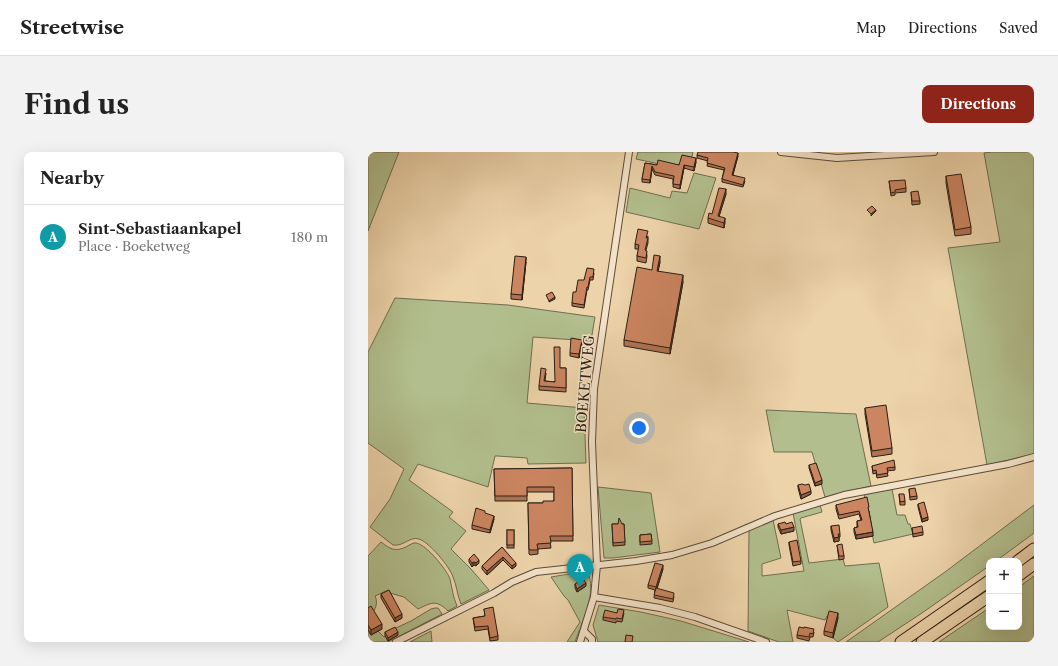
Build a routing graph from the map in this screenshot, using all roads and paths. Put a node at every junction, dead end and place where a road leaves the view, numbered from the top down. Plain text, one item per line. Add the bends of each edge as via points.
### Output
1 (629, 152) edge
2 (781, 152) edge
3 (934, 152) edge
4 (1034, 457) edge
5 (1034, 549) edge
6 (1022, 558) edge
7 (1034, 564) edge
8 (597, 565) junction
9 (1022, 573) edge
10 (986, 583) edge
11 (594, 597) junction
12 (986, 598) edge
13 (584, 632) junction
14 (396, 642) edge
15 (580, 642) edge
16 (592, 642) edge
17 (766, 642) edge
18 (901, 642) edge
19 (922, 642) edge

1 - 8 street, BOEKETWEG via 594,389 592,442
2 - 3 street via 837,158
4 - 8 street via 844,495 775,516 690,550 643,560
5 - 6 highway
7 - 9 highway
8 - 11 street, BOEKETWEG
8 - 14 street via 536,572
10 - 18 highway
11 - 13 street, BOEKETWEG
11 - 17 street via 660,608
12 - 19 highway
13 - 15 street, BOEKETWEG
13 - 16 street

